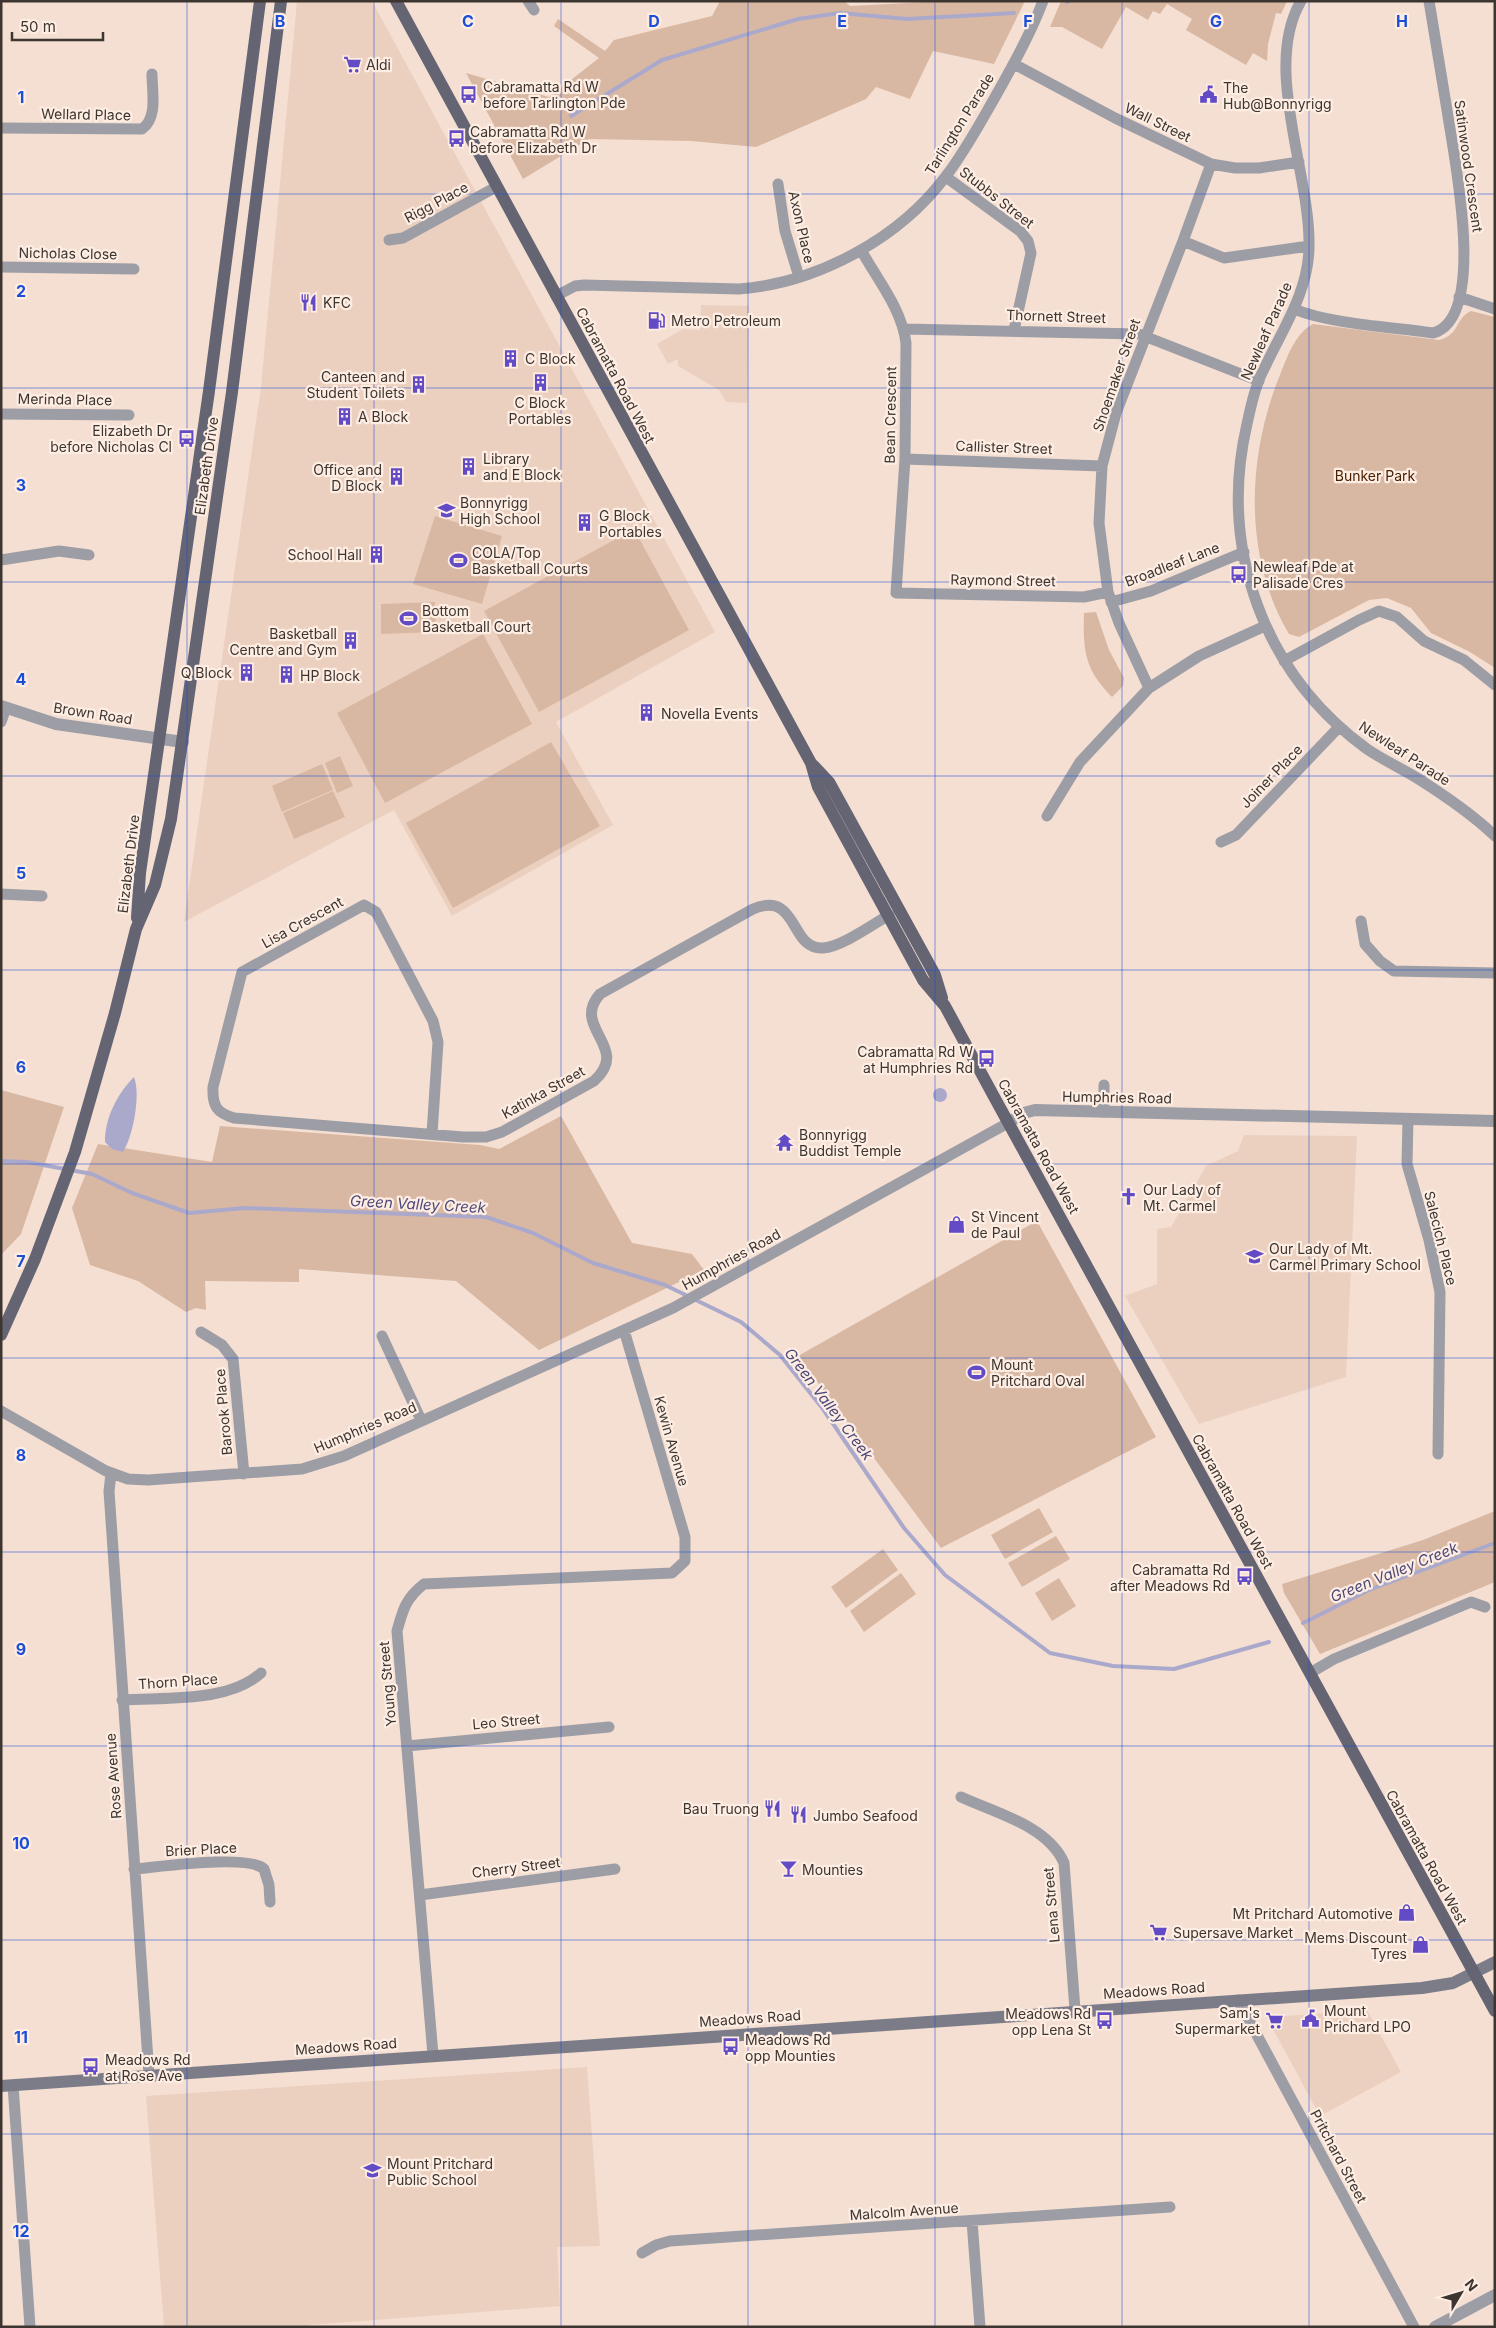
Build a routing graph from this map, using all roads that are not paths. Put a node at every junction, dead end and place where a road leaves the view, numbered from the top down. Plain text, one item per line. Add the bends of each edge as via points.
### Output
1 (260, 1) edge
2 (281, 1) edge
3 (396, 1) edge
4 (1043, 1) edge
5 (1301, 1) edge
6 (1429, 1) edge
7 (1014, 64) junction
8 (152, 74) dead end
9 (1, 128) edge
10 (1298, 162) junction
11 (1211, 164) junction
12 (946, 177) junction
13 (778, 184) dead end
14 (496, 187) junction
15 (389, 240) dead end
16 (1183, 241) junction
17 (1309, 246) junction
18 (860, 250) junction
19 (1, 268) edge
20 (134, 269) dead end
21 (799, 277) junction
22 (556, 296) junction
23 (1459, 298) junction
24 (1495, 308) edge
25 (1294, 309) junction
26 (904, 329) junction
27 (1014, 330) junction
28 (1145, 336) junction
29 (1259, 382) junction
30 (1, 414) edge
31 (129, 415) dead end
32 (905, 459) junction
33 (1102, 466) junction
34 (1244, 552) junction
35 (89, 555) dead end
36 (1, 560) edge
37 (896, 593) joint
38 (1110, 597) junction
39 (1265, 626) junction
40 (1284, 661) junction
41 (1495, 685) edge
42 (1149, 688) junction
43 (4, 707) edge
44 (1, 722) edge
45 (1339, 727) junction
46 (160, 738) junction
47 (183, 742) junction
48 (811, 763) junction
49 (1047, 816) dead end
50 (1495, 836) edge
51 (1221, 842) dead end
52 (1, 894) edge
53 (42, 896) dead end
54 (889, 916) junction
55 (1362, 921) dead end
56 (136, 929) junction
57 (1495, 973) edge
58 (944, 1006) junction
59 (1104, 1085) dead end
60 (1104, 1112) junction
61 (220, 1114) joint
62 (1408, 1119) junction
63 (1495, 1121) edge
64 (1008, 1123) junction
65 (432, 1134) junction
66 (624, 1330) junction
67 (201, 1332) dead end
68 (1, 1335) edge
69 (382, 1336) dead end
70 (1, 1411) edge
71 (421, 1420) junction
72 (1438, 1454) dead end
73 (111, 1474) junction
74 (244, 1474) junction
75 (685, 1562) joint
76 (1485, 1607) dead end
77 (261, 1672) dead end
78 (1310, 1673) junction
79 (122, 1700) junction
80 (608, 1727) dead end
81 (407, 1746) junction
82 (960, 1797) dead end
83 (134, 1869) junction
84 (615, 1869) dead end
85 (420, 1895) junction
86 (270, 1902) dead end
87 (1495, 1962) edge
88 (1474, 1973) junction
89 (1238, 2000) junction
90 (1075, 2010) junction
91 (1495, 2011) edge
92 (433, 2055) junction
93 (149, 2075) junction
94 (7, 2086) edge
95 (1170, 2207) dead end
96 (972, 2221) junction
97 (642, 2252) dead end
98 (1495, 2295) edge
99 (30, 2327) edge
100 (980, 2327) edge
101 (1414, 2327) edge
102 (1435, 2327) edge

1 - 46 main road, Elizabeth Drive
2 - 47 main road, Elizabeth Drive via 261,173
3 - 14 main road, Cabramatta Road West
4 - 7 street, Tarlington Parade
5 - 10 street, Newleaf Parade via 1287,34 1285,53
6 - 23 street, Satinwood Crescent via 1462,203 1464,249
7 - 11 street, Wall Street
7 - 12 street, Tarlington Parade
8 - 9 street, Wellard Place via 152,114 150,122 142,129
10 - 11 street, Wall Street via 1259,168
10 - 17 street, Newleaf Parade via 1308,218
11 - 16 street, Shoemaker Street
12 - 18 street, Tarlington Parade via 902,221
12 - 27 street, Stubbs Street via 1020,231 1028,241 1031,253
13 - 21 street, Axon Place via 785,231
14 - 15 street, Rigg Place via 403,238
14 - 22 main road, Cabramatta Road West
16 - 17 street via 1224,258
16 - 28 street, Shoemaker Street
17 - 25 street, Newleaf Parade via 1304,282
18 - 21 street, Tarlington Parade
18 - 26 street, Bean Crescent
19 - 20 street, Nicholas Close
21 - 22 street, Tarlington Parade via 739,289 584,285
22 - 48 main road, Cabramatta Road West
23 - 24 street
23 - 25 street, Satinwood Crescent via 1448,326 1433,332 1345,320
25 - 29 street, Newleaf Parade
26 - 27 street, Thornett Street
26 - 32 street, Bean Crescent via 907,356
27 - 28 street, Thornett Street
28 - 29 street, Thornett Street
28 - 33 street, Shoemaker Street via 1116,413
29 - 34 street, Newleaf Parade via 1239,462
30 - 31 street, Merinda Place
32 - 33 street, Callister Street
32 - 37 street, Bean Crescent
33 - 38 street, Shoemaker Street via 1099,523
34 - 38 street, Broadleaf Lane via 1151,591
34 - 39 street, Newleaf Parade
35 - 36 street via 59,552
37 - 38 street, Raymond Street
38 - 42 street, Shoemaker Street
39 - 40 street, Newleaf Parade
39 - 42 street via 1199,656
40 - 41 street via 1379,611 1398,617 1424,641 1464,660
40 - 45 street, Newleaf Parade via 1306,693
42 - 49 street via 1080,762
43 - 44 street
43 - 46 street, Brown Road via 56,724
45 - 50 street, Newleaf Parade via 1463,809
45 - 51 street, Joiner Place via 1236,835
46 - 47 street, Brown Road
46 - 56 main road, Elizabeth Drive via 140,874
47 - 56 main road, Elizabeth Drive via 163,854 155,885
48 - 54 main road, Cabramatta Road West via 818,787
48 - 58 main road, Cabramatta Road West via 829,782 934,975
52 - 53 street
54 - 58 main road, Cabramatta Road West via 923,980
54 - 65 street, Katinka Street via 832,947 817,948 805,941 783,910 772,905 753,910 600,994 591,1009 591,1021 606,1047 608,1060 605,1072 594,1082 502,1132 486,1136
55 - 57 street via 1365,944 1394,971
56 - 68 main road, Elizabeth Drive via 75,1152
58 - 64 main road, Cabramatta Road West
59 - 60 street
60 - 62 street, Humphries Road
60 - 64 street, Humphries Road via 1035,1110
61 - 65 street, Katinka Street via 234,1118
61 - 65 street, Lisa Crescent via 214,1106 213,1088 242,972 364,905 376,912 433,1021 438,1042
62 - 63 street, Humphries Road
62 - 72 street, Salecich Place via 1408,1164 1440,1292
64 - 66 street, Humphries Road via 702,1293
64 - 78 main road, Cabramatta Road West
66 - 71 street, Humphries Road
66 - 75 street, Kewin Avenue via 685,1537
67 - 74 street, Barook Place via 222,1345 233,1359
69 - 71 street
70 - 73 street, Humphries Road
71 - 74 street, Humphries Road via 320,1464 302,1469
73 - 74 street, Humphries Road via 148,1480
73 - 79 street, Rose Avenue via 109,1491
75 - 81 street, Young Street via 672,1573 424,1584 410,1595 397,1631
76 - 78 street via 1471,1602 1334,1659
77 - 79 street, Thorn Place via 242,1687 220,1694
78 - 88 main road, Cabramatta Road West
79 - 83 street, Rose Avenue
80 - 81 street, Leo Street
81 - 85 street, Young Street
82 - 90 street, Lena Street via 1042,1833 1059,1851 1064,1863
83 - 86 street, Brier Place via 252,1862 264,1869
83 - 93 street, Rose Avenue
84 - 85 street, Cherry Street
85 - 92 street, Young Street
87 - 88 main road, Meadows Road
88 - 89 main road, Meadows Road via 1440,1986
88 - 91 main road, Cabramatta Road West
89 - 90 main road, Meadows Road
89 - 101 street, Pritchard Street
90 - 92 main road, Meadows Road
92 - 93 main road, Meadows Road
93 - 94 main road, Meadows Road
94 - 99 street
95 - 96 street, Malcolm Avenue
96 - 97 street, Malcolm Avenue via 670,2241
96 - 100 street
98 - 102 street

